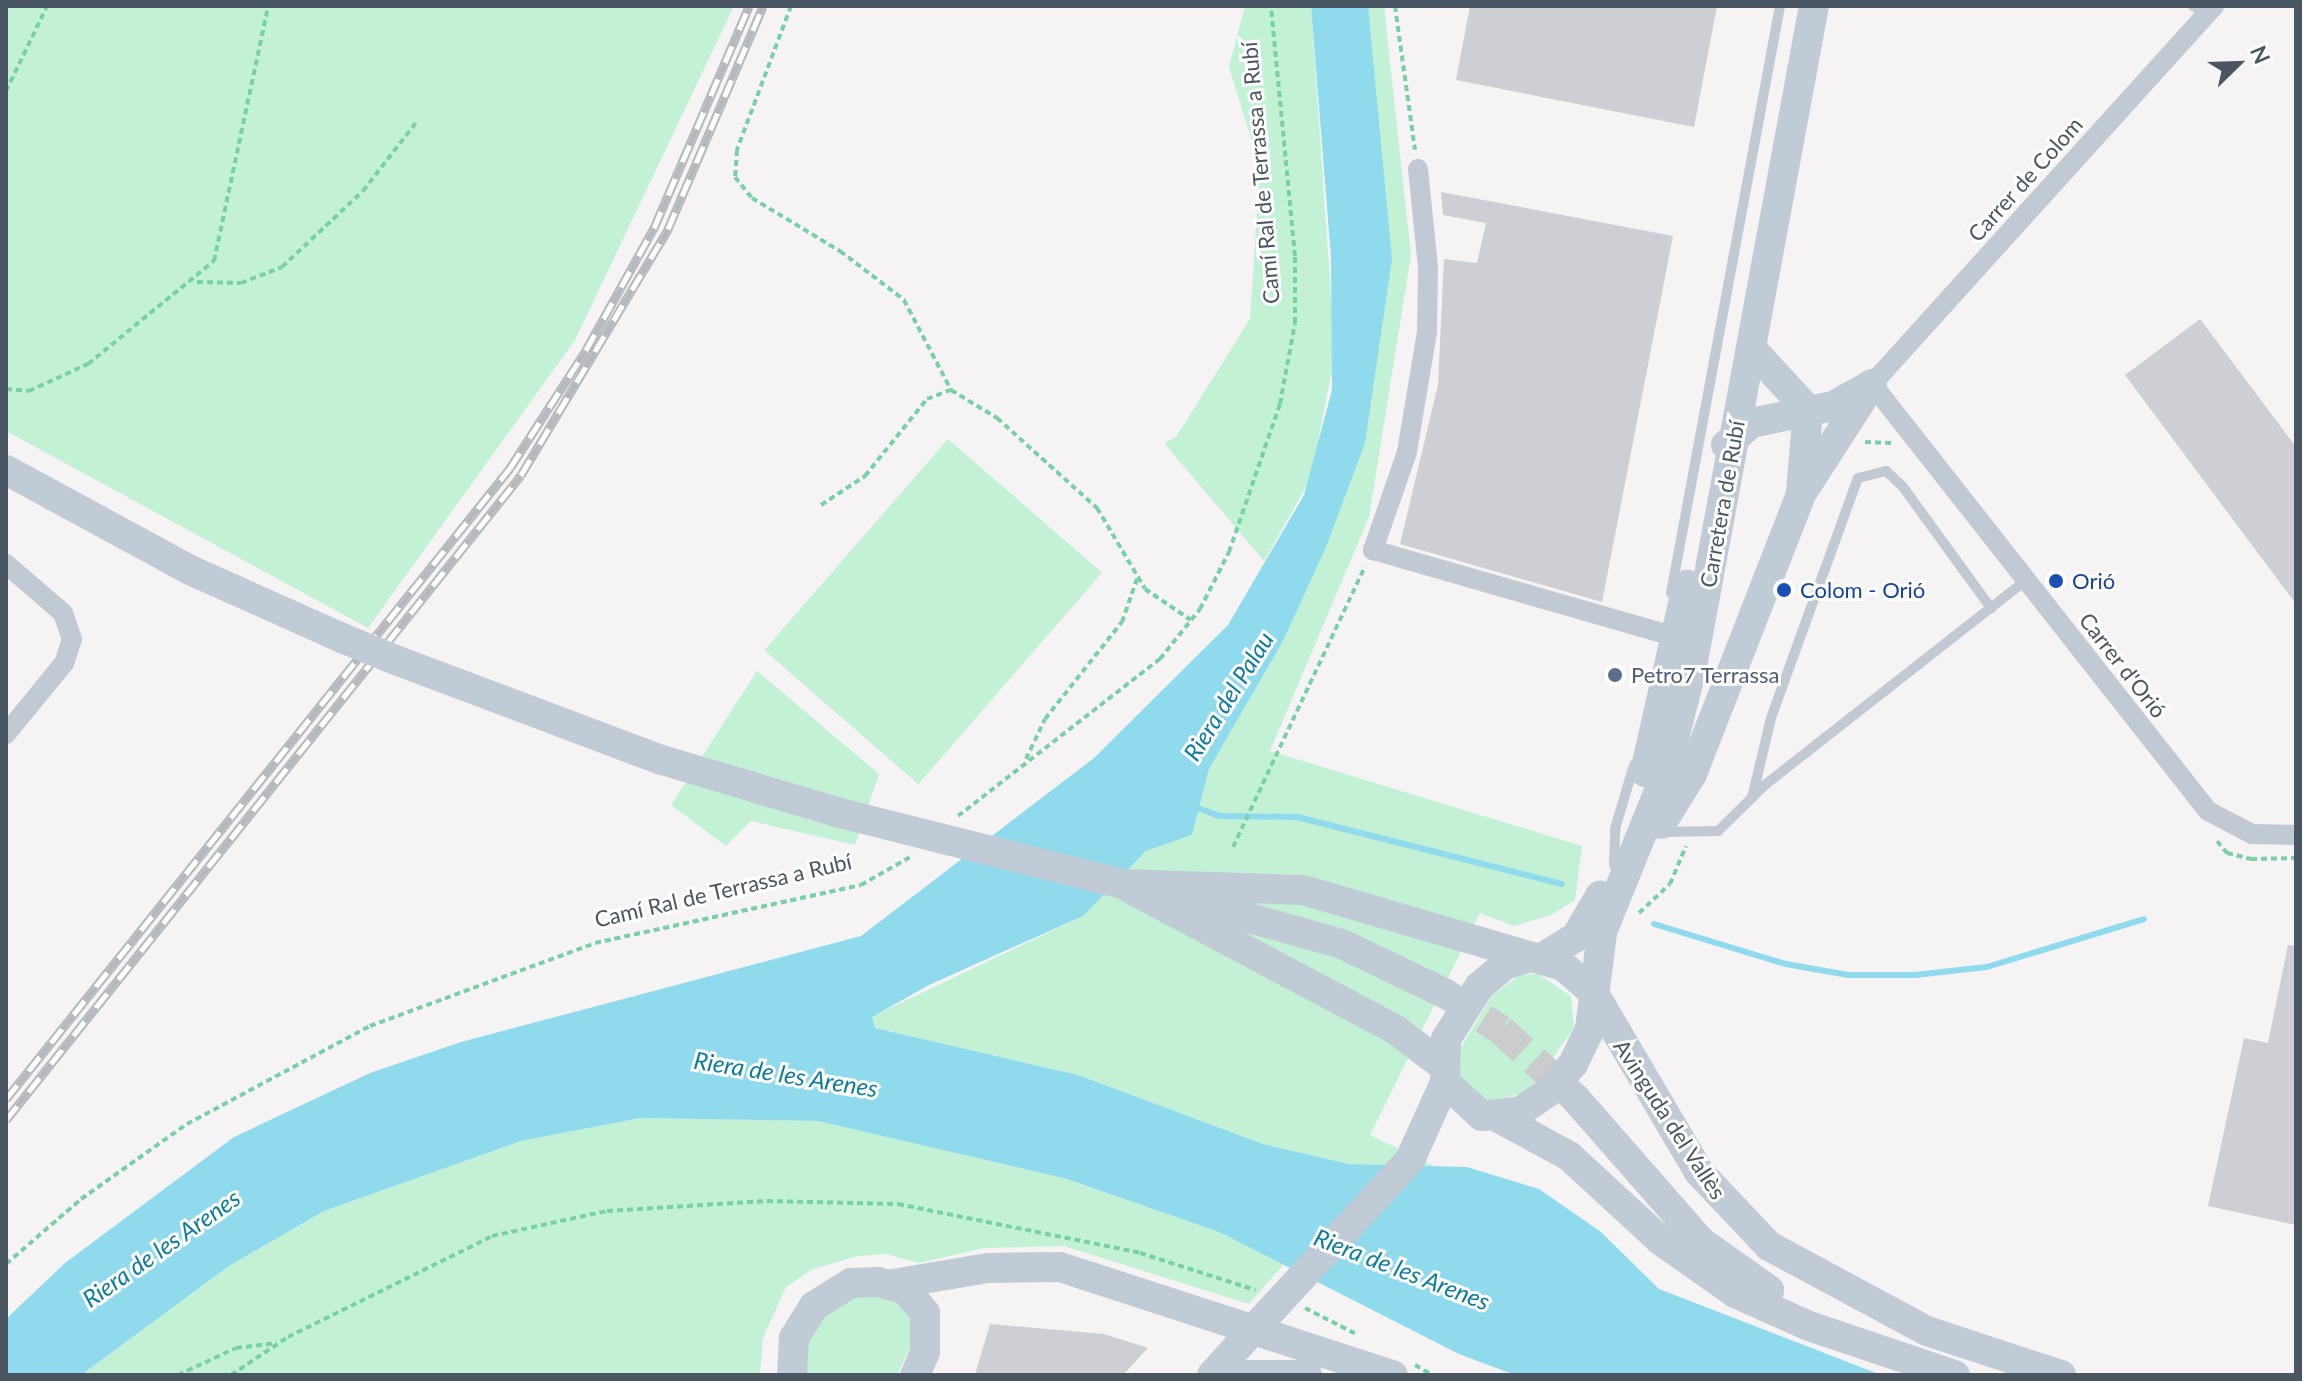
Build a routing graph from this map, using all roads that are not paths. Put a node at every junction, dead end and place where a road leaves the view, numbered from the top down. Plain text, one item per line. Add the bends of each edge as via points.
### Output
1 (1780, 6) edge
2 (1795, 6) edge
3 (1814, 6) edge
4 (2205, 8) edge
5 (1418, 169) road end
6 (1751, 348) junction
7 (1872, 384) junction
8 (1808, 410) junction
9 (1734, 434) junction
10 (6, 470) edge
11 (1801, 494) junction
12 (1693, 554) junction
13 (6, 564) edge
14 (2026, 580) junction
15 (1991, 608) junction
16 (1670, 636) junction
17 (6, 734) edge
18 (1752, 798) junction
19 (1657, 832) junction
20 (2296, 835) edge
21 (1621, 868) junction
22 (1122, 884) junction
23 (1221, 908) junction
24 (1534, 958) junction
25 (1588, 991) junction
26 (1446, 994) tunnel mouth
27 (1444, 1074) junction
28 (1575, 1098) tunnel mouth
29 (1489, 1116) junction
30 (1601, 1126) junction
31 (1410, 1160) junction
32 (973, 1271) junction
33 (893, 1284) junction
34 (928, 1329) junction
35 (1927, 1331) junction
36 (1927, 1364) junction
37 (1401, 1369) edge
38 (792, 1375) edge
39 (915, 1375) edge
40 (1212, 1375) edge
41 (1242, 1375) edge
42 (1307, 1375) edge
43 (1955, 1375) edge
44 (2061, 1375) edge

1 - 16 lane
2 - 12 main road, Carretera de Rubí
3 - 6 main road, Carretera de Rubí
4 - 7 street, Carrer de Colom
5 - 16 street via 1428,268 1425,347 1407,452 1373,550
6 - 8 main road
6 - 9 main road, Carretera de Rubí
7 - 8 main road via 1850,400
7 - 11 main road
7 - 14 street, Carrer d'Orió
8 - 9 main road via 1751,423
8 - 11 main road
9 - 12 main road via 1723,452
9 - 21 main road, Carretera de Rubí via 1676,737
10 - 22 main road, bridge via 190,570 342,638 662,760 836,812
11 - 19 main road via 1692,774
12 - 16 main road, Carretera de Rubí
13 - 17 street via 63,613 72,639 64,663
14 - 15 lane
14 - 20 street, Carrer d'Orió via 2208,811 2236,829
15 - 18 lane
15 - 18 lane via 1903,487 1886,471 1858,478 1771,718
16 - 21 main road, Carretera de Rubí via 1651,750
18 - 19 lane via 1718,831
19 - 21 main road
21 - 24 main road, Carretera de Rubí via 1586,925
21 - 25 main road, Carretera de Rubí
22 - 23 main road
22 - 23 main road
23 - 24 main road via 1334,896
23 - 26 main road via 1342,944
23 - 27 main road via 1396,1030
24 - 25 main road
24 - 27 main road via 1505,965 1479,987 1453,1022
25 - 29 main road via 1590,1029 1560,1080 1521,1111
25 - 35 main road, Avinguda del Vallès via 1681,1145 1744,1226 1808,1272
27 - 29 main road
27 - 31 main road
28 - 30 main road
29 - 31 main road via 1449,1131
29 - 36 main road via 1569,1156 1660,1240 1735,1293 1809,1326
30 - 35 main road via 1751,1261 1853,1312
30 - 36 main road via 1689,1230 1745,1276
31 - 40 main road, bridge
32 - 33 main road
32 - 34 main road via 946,1294
32 - 37 main road via 1011,1265 1078,1271
33 - 34 main road via 919,1303
33 - 38 main road via 851,1283 814,1306 794,1338
34 - 39 main road
35 - 44 main road, Avinguda del Vallès
36 - 43 main road
41 - 42 main road

